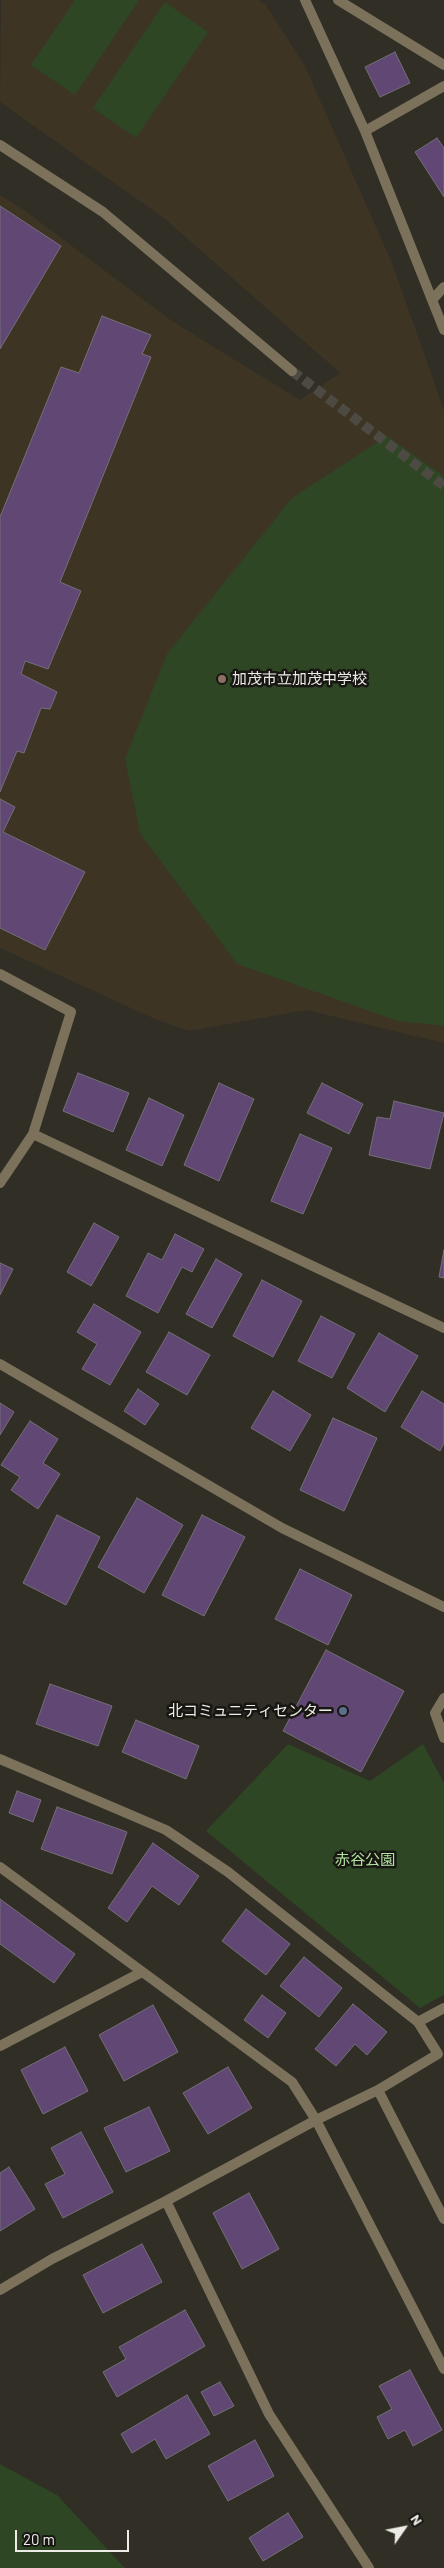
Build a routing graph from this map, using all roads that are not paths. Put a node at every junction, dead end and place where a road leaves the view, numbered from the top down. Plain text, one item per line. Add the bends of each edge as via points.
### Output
1 (305, 0) edge
2 (338, 0) edge
3 (444, 65) edge
4 (444, 86) edge
5 (365, 131) junction
6 (0, 145) edge
7 (444, 288) edge
8 (432, 300) junction
9 (444, 330) edge
10 (292, 372) tunnel mouth
11 (0, 974) edge
12 (33, 1134) junction
13 (0, 1183) edge
14 (444, 1328) edge
15 (0, 1364) edge
16 (444, 1607) edge
17 (444, 1698) edge
18 (444, 1738) edge
19 (0, 1760) edge
20 (0, 1867) edge
21 (142, 1972) junction
22 (444, 2008) edge
23 (418, 2022) junction
24 (0, 2046) edge
25 (378, 2090) junction
26 (316, 2120) junction
27 (166, 2201) junction
28 (444, 2219) edge
29 (0, 2290) edge
30 (444, 2368) edge
31 (368, 2568) edge

1 - 5 street
2 - 3 street
4 - 5 street
5 - 8 street
6 - 10 street via 103,212
7 - 8 street
8 - 9 street
11 - 12 street via 71,1012
12 - 13 street
12 - 14 street
15 - 16 street via 282,1528
17 - 18 street via 435,1713
19 - 23 street via 166,1830 236,1877
20 - 21 street
21 - 24 street
21 - 26 street via 292,2082
22 - 23 street
23 - 25 street via 438,2054
25 - 26 street
25 - 28 street
26 - 27 street
26 - 30 street
27 - 29 street via 52,2259
27 - 31 street via 269,2414

